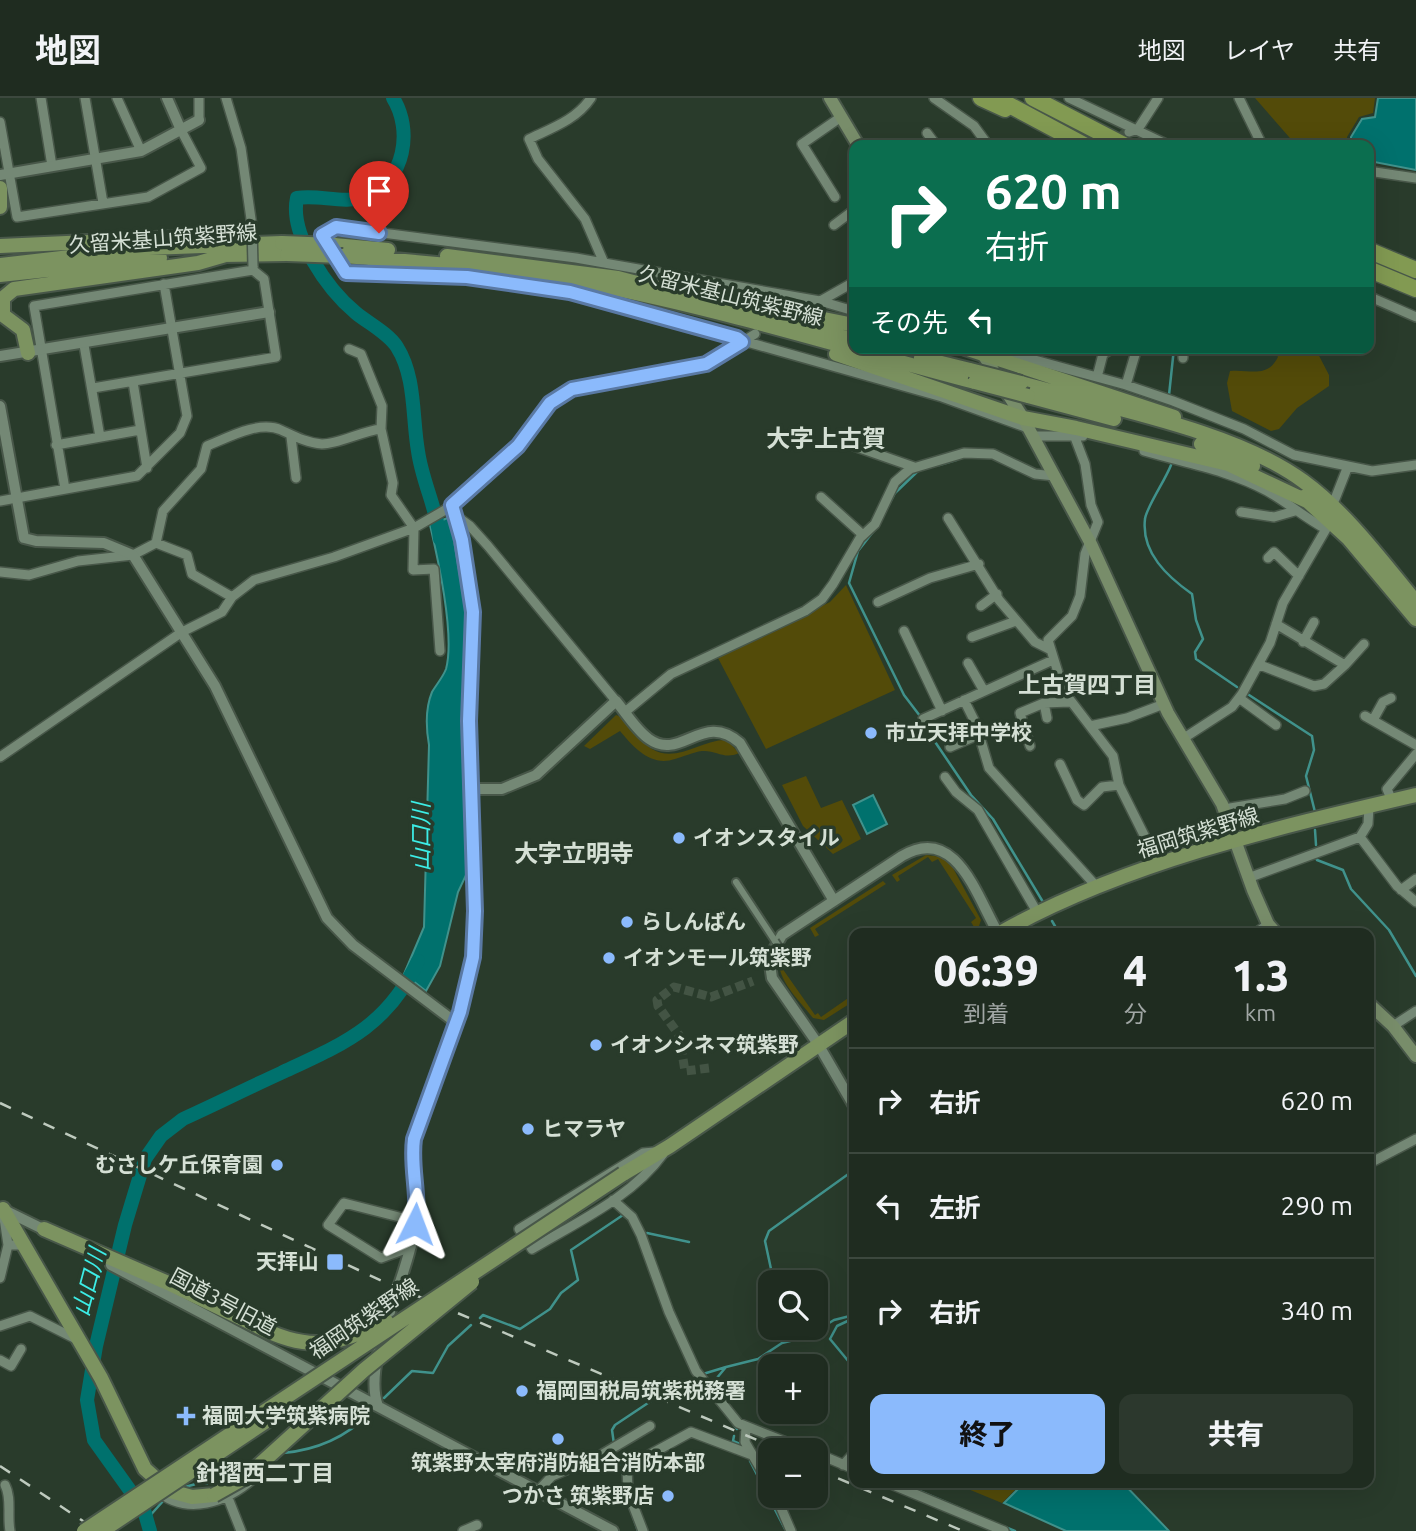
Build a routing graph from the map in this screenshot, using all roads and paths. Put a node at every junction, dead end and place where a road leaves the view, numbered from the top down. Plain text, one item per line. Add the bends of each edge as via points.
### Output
1 (41, 98) edge
2 (85, 98) edge
3 (117, 98) edge
4 (167, 98) edge
5 (199, 98) edge
6 (226, 98) edge
7 (591, 98) edge
8 (830, 98) edge
9 (934, 98) edge
10 (981, 98) edge
11 (996, 98) edge
12 (1033, 98) edge
13 (1069, 98) edge
14 (1158, 98) edge
15 (1239, 98) edge
16 (841, 117) junction
17 (199, 120) joint
18 (0, 122) edge
19 (181, 130) junction
20 (927, 133) dead end
21 (1130, 136) edge
22 (855, 140) edge
23 (932, 140) edge
24 (985, 140) edge
25 (1073, 140) edge
26 (1073, 140) edge
27 (1260, 140) edge
28 (141, 150) junction
29 (96, 158) junction
30 (52, 166) junction
31 (1374, 172) edge
32 (5, 174) edge
33 (1416, 178) edge
34 (0, 188) edge
35 (835, 197) dead end
36 (103, 203) junction
37 (0, 207) edge
38 (849, 214) edge
39 (834, 225) dead end
40 (0, 246) edge
41 (234, 249) junction
42 (338, 250) junction
43 (1374, 252) edge
44 (604, 263) junction
45 (0, 265) edge
46 (253, 268) junction
47 (1416, 270) edge
48 (1374, 272) edge
49 (0, 275) edge
50 (164, 284) junction
51 (849, 285) edge
52 (1416, 289) edge
53 (678, 292) junction
54 (1374, 299) edge
55 (820, 301) junction
56 (808, 308) dead end
57 (849, 310) edge
58 (269, 312) junction
59 (1416, 317) edge
60 (741, 320) junction
61 (849, 324) edge
62 (171, 329) junction
63 (755, 334) dead end
64 (849, 339) edge
65 (742, 342) junction
66 (84, 345) junction
67 (849, 346) edge
68 (349, 349) dead end
69 (35, 352) junction
70 (882, 354) edge
71 (902, 354) edge
72 (982, 354) edge
73 (993, 354) edge
74 (1011, 354) edge
75 (1101, 354) edge
76 (1135, 354) edge
77 (0, 356) edge
78 (179, 374) junction
79 (973, 376) junction
80 (1097, 377) junction
81 (133, 382) junction
82 (1126, 385) junction
83 (93, 388) junction
84 (1025, 390) junction
85 (0, 406) edge
86 (1027, 427) junction
87 (381, 429) junction
88 (140, 430) junction
89 (1074, 435) junction
90 (291, 437) junction
91 (100, 438) junction
92 (56, 445) junction
93 (854, 446) dead end
94 (1273, 461) junction
95 (1416, 465) edge
96 (1348, 466) junction
97 (914, 467) junction
98 (147, 468) junction
99 (1055, 476) junction
100 (296, 478) dead end
101 (65, 489) junction
102 (821, 497) dead end
103 (16, 498) junction
104 (1335, 499) dead end
105 (0, 501) edge
106 (1311, 503) junction
107 (448, 507) junction
108 (1295, 511) junction
109 (1241, 512) dead end
110 (455, 515) junction
111 (948, 518) dead end
112 (414, 528) junction
113 (863, 535) junction
114 (156, 543) junction
115 (1091, 544) junction
116 (133, 555) junction
117 (1268, 558) dead end
118 (979, 564) junction
119 (0, 572) edge
120 (1299, 576) junction
121 (997, 594) junction
122 (232, 597) junction
123 (878, 601) dead end
124 (1416, 602) edge
125 (981, 606) dead end
126 (473, 612) joint
127 (1416, 619) edge
128 (1016, 621) junction
129 (1314, 622) dead end
130 (1276, 624) junction
131 (904, 631) dead end
132 (181, 632) junction
133 (972, 638) dead end
134 (1303, 642) junction
135 (1364, 644) dead end
136 (1049, 649) junction
137 (440, 651) dead end
138 (1053, 660) junction
139 (968, 663) dead end
140 (1260, 665) junction
141 (1345, 665) junction
142 (984, 691) junction
143 (1239, 698) junction
144 (1391, 698) dead end
145 (964, 700) junction
146 (616, 701) junction
147 (1070, 702) junction
148 (1044, 703) junction
149 (1164, 704) junction
150 (942, 711) junction
151 (625, 712) junction
152 (1047, 718) dead end
153 (923, 719) dead end
154 (1276, 725) dead end
155 (1090, 726) junction
156 (980, 734) junction
157 (1184, 738) junction
158 (1030, 746) dead end
159 (1416, 746) edge
160 (950, 747) dead end
161 (1416, 754) edge
162 (0, 757) edge
163 (1060, 764) dead end
164 (945, 777) dead end
165 (1119, 785) junction
166 (472, 789) junction
167 (1305, 791) dead end
168 (1416, 795) edge
169 (1392, 801) junction
170 (1369, 807) junction
171 (1224, 809) junction
172 (1360, 837) junction
173 (1236, 842) junction
174 (1159, 865) junction
175 (1248, 878) junction
176 (1416, 879) edge
177 (736, 882) dead end
178 (1097, 887) junction
179 (1401, 890) junction
180 (834, 901) junction
181 (1416, 902) edge
182 (1037, 912) junction
183 (996, 928) edge
184 (1008, 928) edge
185 (1272, 928) edge
186 (786, 958) dead end
187 (1374, 1009) edge
188 (1416, 1011) edge
189 (456, 1022) junction
190 (849, 1024) edge
191 (1393, 1026) junction
192 (818, 1044) junction
193 (1416, 1056) edge
194 (849, 1097) edge
195 (1416, 1139) edge
196 (664, 1150) junction
197 (1374, 1161) edge
198 (625, 1176) junction
199 (612, 1200) junction
200 (2, 1208) edge
201 (415, 1222) junction
202 (44, 1229) joint
203 (15, 1245) junction
204 (411, 1247) junction
205 (132, 1272) junction
206 (0, 1278) edge
207 (472, 1282) junction
208 (438, 1294) junction
209 (0, 1326) edge
210 (79, 1342) junction
211 (21, 1349) dead end
212 (0, 1360) edge
213 (347, 1390) junction
214 (378, 1406) junction
215 (650, 1426) dead end
216 (746, 1427) junction
217 (775, 1438) edge
218 (752, 1455) junction
219 (828, 1458) edge
220 (849, 1458) edge
221 (758, 1465) edge
222 (843, 1465) junction
223 (849, 1467) edge
224 (5, 1485) dead end
225 (900, 1488) edge
226 (538, 1491) junction
227 (221, 1496) junction
228 (781, 1508) edge
229 (477, 1525) dead end
230 (10, 1531) edge
231 (84, 1531) edge
232 (103, 1531) edge
233 (241, 1531) edge
234 (463, 1531) edge
235 (613, 1531) edge
236 (643, 1531) edge
237 (791, 1531) edge
238 (1004, 1531) edge

1 - 30 street
2 - 29 street
3 - 28 street
4 - 19 street
5 - 17 street
6 - 46 street, bridge via 241,148
7 - 44 street via 572,118 529,139 538,159 585,219
8 - 16 main road
9 - 24 street via 974,126
10 - 25 highway
11 - 26 highway
12 - 21 highway
13 - 21 street
14 - 21 street
15 - 27 street
16 - 22 main road
16 - 35 street via 802,144
17 - 19 street
18 - 32 street
19 - 28 street
19 - 36 street via 201,169 148,197
20 - 23 street
28 - 29 street
29 - 30 street
29 - 36 street
30 - 32 street
31 - 33 street
32 - 36 street via 17,217
34 - 37 main road
38 - 39 street
40 - 41 main road via 215,238
41 - 42 main road, 久留米基山筑紫野線, bridge
41 - 45 main road, 久留米基山筑紫野線 via 126,250
41 - 49 main road, 久留米基山筑紫野線
41 - 69 main road via 198,262 14,289 3,298 3,315 23,330
42 - 53 main road, 久留米基山筑紫野線 via 523,264
42 - 60 main road, 久留米基山筑紫野線 via 600,286
43 - 47 highway
44 - 55 street
44 - 65 street via 336,227 322,235 346,273 467,277 570,290
46 - 50 street
46 - 58 street via 264,279
48 - 52 highway
50 - 62 street
50 - 69 street via 34,306
51 - 55 street
53 - 61 main road via 716,294
53 - 64 main road, 久留米基山筑紫野線
54 - 59 street
55 - 56 street
55 - 57 street
58 - 62 street
58 - 78 street via 276,357
60 - 67 main road, 久留米基山筑紫野線
60 - 86 main road via 781,338 981,401
62 - 66 street
62 - 78 street
63 - 65 street
65 - 86 street via 942,397
65 - 107 street via 706,364 572,389 550,403 518,446
66 - 69 street
66 - 83 street
68 - 87 street via 361,354 382,406
69 - 77 street
69 - 92 street
70 - 79 main road, 久留米基山筑紫野線
71 - 79 main road, 久留米基山筑紫野線
72 - 86 main road
73 - 94 main road via 1220,433 1255,447
74 - 80 street
75 - 80 street
76 - 82 street
78 - 81 street
78 - 98 street via 187,416 180,433
79 - 84 main road, 久留米基山筑紫野線, bridge
80 - 82 street
81 - 83 street
81 - 88 street
82 - 96 street via 1244,429 1294,456
83 - 91 street
84 - 94 main road, 久留米基山筑紫野線 via 1194,432
84 - 106 main road, 久留米基山筑紫野線 via 1234,456
85 - 103 street
86 - 89 street
86 - 99 main road
86 - 106 main road via 1076,428 1228,464
87 - 90 street via 363,430 324,444
87 - 112 street via 393,483 391,495
88 - 91 street
88 - 98 street
89 - 108 street via 1209,467 1268,491
89 - 115 street via 1097,518
90 - 100 street
90 - 114 street via 279,429 257,428 206,446 201,468 163,511
91 - 92 street
92 - 101 street
93 - 97 street
94 - 124 main road, 久留米基山筑紫野線 via 1331,505
95 - 96 street via 1373,471
96 - 104 street
97 - 99 street via 964,453 993,454 1035,474
97 - 113 street via 895,482 875,524
98 - 101 street via 137,477
99 - 115 main road
101 - 103 street
102 - 113 street
103 - 105 street
103 - 116 street via 22,534 29,540 104,543
106 - 127 main road, 久留米基山筑紫野線 via 1349,538
107 - 110 street
107 - 112 street
108 - 109 street via 1274,517
108 - 120 street via 1326,529
110 - 126 street
110 - 146 street via 488,546
111 - 118 street
112 - 122 street via 334,558 254,580
112 - 137 street via 414,570 434,569
113 - 151 street via 821,598 806,611 671,674
114 - 116 street
114 - 122 street via 187,555 192,574
115 - 136 street via 1085,554 1080,596 1072,616 1048,640
115 - 149 main road
116 - 119 street via 78,561 29,575
116 - 132 street
117 - 120 street via 1274,552
118 - 121 street
118 - 123 street via 930,578
120 - 130 street
121 - 125 street
121 - 128 street
122 - 132 street via 222,612
126 - 166 street
128 - 133 street
128 - 136 street via 1035,642
129 - 134 street
130 - 134 street
130 - 140 street
131 - 150 street
132 - 162 street
132 - 189 street via 228,710 327,918 353,945
134 - 141 street
135 - 141 street
136 - 138 street
138 - 142 street
138 - 147 street
139 - 142 street
140 - 141 street via 1314,686 1324,684
140 - 143 street
142 - 145 street
143 - 154 street
143 - 157 street via 1219,717
144 - 159 street via 1369,718
145 - 150 street
145 - 156 street
146 - 151 street
146 - 166 street via 536,775 502,789
147 - 148 street
147 - 155 street
148 - 152 street
148 - 158 street via 1020,713
149 - 155 street
149 - 157 main road
150 - 153 street
151 - 180 street via 646,738 656,743 679,743 718,730 740,743
155 - 165 street via 1113,756
156 - 160 street
156 - 178 street via 989,768
157 - 171 main road
161 - 169 street via 1387,789
163 - 165 street via 1077,800 1084,805 1102,786
164 - 182 street via 978,810
165 - 174 street
166 - 189 street via 473,957
167 - 171 street
168 - 169 main road, 福岡筑紫野線
169 - 170 main road, 福岡筑紫野線
170 - 172 street via 1368,824
170 - 173 main road, 福岡筑紫野線
171 - 173 main road
172 - 175 street
172 - 179 street
173 - 174 main road, 福岡筑紫野線
173 - 175 main road
174 - 178 main road, 福岡筑紫野線
175 - 185 main road
176 - 179 street
177 - 186 street, bridge
178 - 182 main road, 福岡筑紫野線
179 - 181 street
180 - 183 street via 914,849 932,846 952,856
180 - 192 street via 782,935 769,958 772,978
182 - 184 main road, 福岡筑紫野線
187 - 191 main road
188 - 191 street
189 - 201 street via 414,1139
190 - 192 main road, 福岡筑紫野線
191 - 193 main road
192 - 194 street
192 - 196 main road, 福岡筑紫野線
195 - 197 street
196 - 198 main road, 福岡筑紫野線
196 - 199 street via 651,1171
196 - 199 street via 643,1153 519,1229 532,1249
198 - 207 main road, 福岡筑紫野線
198 - 208 main road, 福岡筑紫野線, bridge
199 - 216 street via 632,1217 641,1235 668,1312 696,1371
200 - 202 street
200 - 203 main road
201 - 204 street
201 - 204 street via 344,1203 328,1225 381,1258
202 - 205 main road
203 - 206 street
203 - 210 main road
204 - 214 street via 373,1384
205 - 208 main road, bridge via 168,1283 303,1344 360,1335
205 - 213 street, 国道3号旧道
207 - 227 main road, bridge
207 - 232 main road, 福岡筑紫野線, bridge
208 - 231 main road, 福岡筑紫野線, bridge
209 - 210 street via 30,1316
210 - 227 main road via 145,1468 170,1491 192,1497
211 - 212 street via 11,1366
213 - 214 street, 国道3号旧道
213 - 227 street via 252,1480
214 - 226 street, 国道3号旧道
215 - 226 street via 601,1455 552,1476
216 - 217 street
216 - 218 street via 745,1442
218 - 221 street
218 - 236 street via 691,1432 627,1467 628,1492
219 - 222 street
220 - 222 street
222 - 223 street
224 - 230 street
225 - 238 street
226 - 235 street, 国道3号旧道
227 - 233 street
228 - 237 street
229 - 234 street

